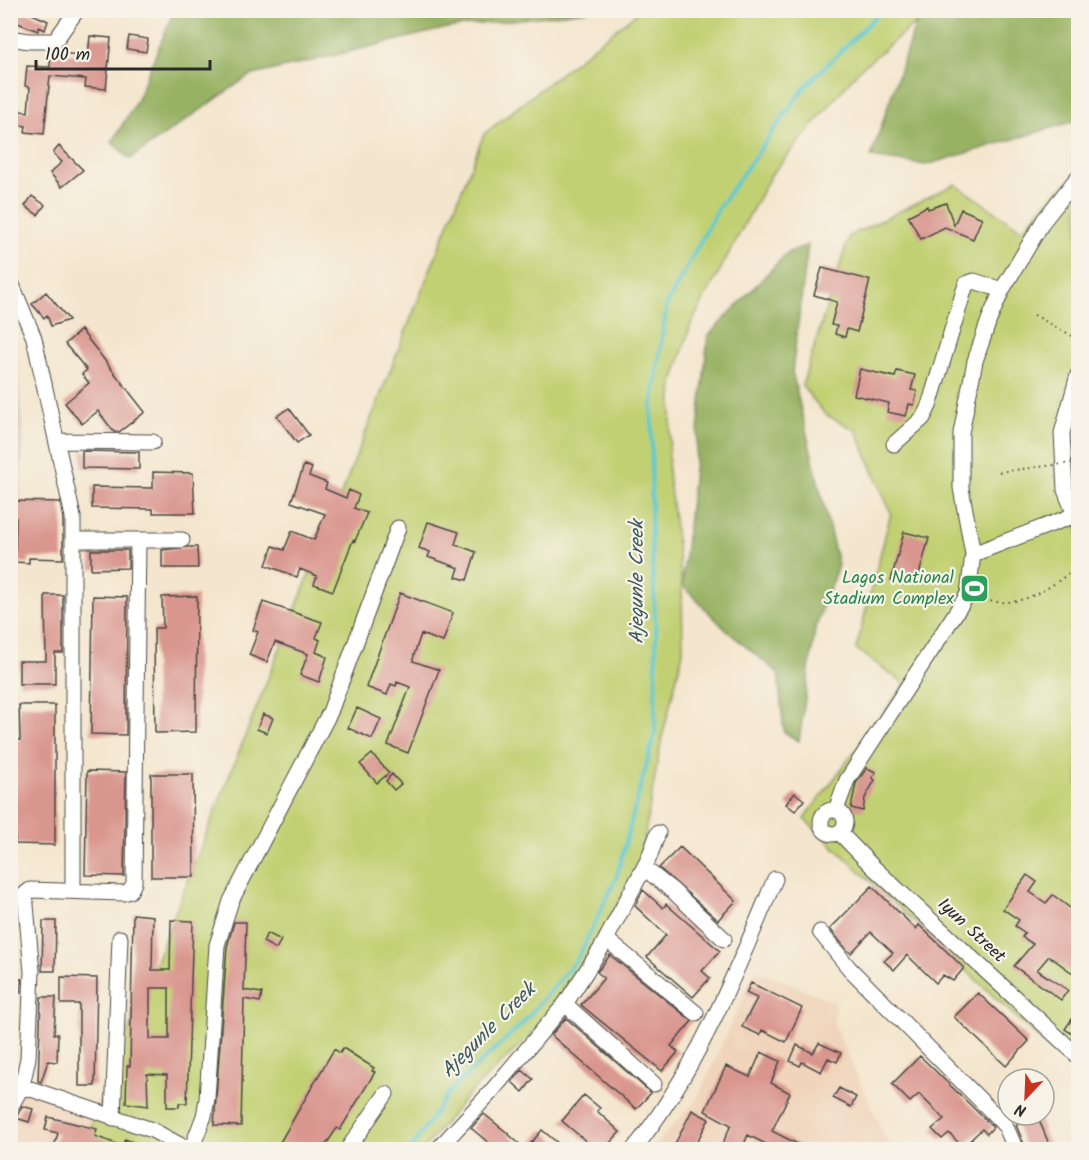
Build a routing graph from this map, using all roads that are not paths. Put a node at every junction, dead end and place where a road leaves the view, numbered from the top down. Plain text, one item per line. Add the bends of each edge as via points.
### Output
1 (77, 10) edge
2 (10, 38) edge
3 (1078, 177) edge
4 (10, 280) edge
5 (1002, 290) junction
6 (1078, 375) edge
7 (58, 441) junction
8 (153, 442) dead end
9 (894, 444) dead end
10 (1077, 519) edge
11 (398, 528) dead end
12 (74, 540) junction
13 (138, 540) junction
14 (182, 540) dead end
15 (973, 554) junction
16 (658, 833) dead end
17 (644, 868) junction
18 (775, 879) dead end
19 (74, 891) junction
20 (820, 932) dead end
21 (120, 938) dead end
22 (606, 939) junction
23 (724, 939) dead end
24 (565, 1004) junction
25 (696, 1013) dead end
26 (1078, 1056) edge
27 (654, 1084) dead end
28 (22, 1086) junction
29 (386, 1094) dead end
30 (10, 1108) edge
31 (113, 1118) junction
32 (190, 1149) edge
33 (346, 1149) edge
34 (437, 1149) edge
35 (633, 1149) edge
36 (1016, 1149) edge

1 - 2 street via 55,41
3 - 5 street via 1044,220
4 - 7 street via 34,338
5 - 9 street via 974,281 966,284 929,406 923,418
5 - 15 street via 975,361 961,433 961,488
6 - 10 street via 1062,433 1065,490
7 - 8 street
7 - 12 street
10 - 15 street
11 - 32 street via 330,712 221,926 207,1099
12 - 13 street
12 - 19 street
13 - 14 street
13 - 19 street via 134,883 130,891 123,893
15 - 26 street, Iyun Street via 968,594 847,780 836,810 823,815 821,826 829,833 839,832
16 - 17 street
17 - 22 street
17 - 23 street
18 - 35 street via 702,1042 668,1102
19 - 28 street via 30,890 26,894 32,972 28,1058
20 - 36 street via 849,968 994,1114
21 - 31 street
22 - 24 street
22 - 25 street
24 - 27 street
24 - 34 street
28 - 30 street
28 - 31 street
29 - 33 street
31 - 32 street via 152,1130

